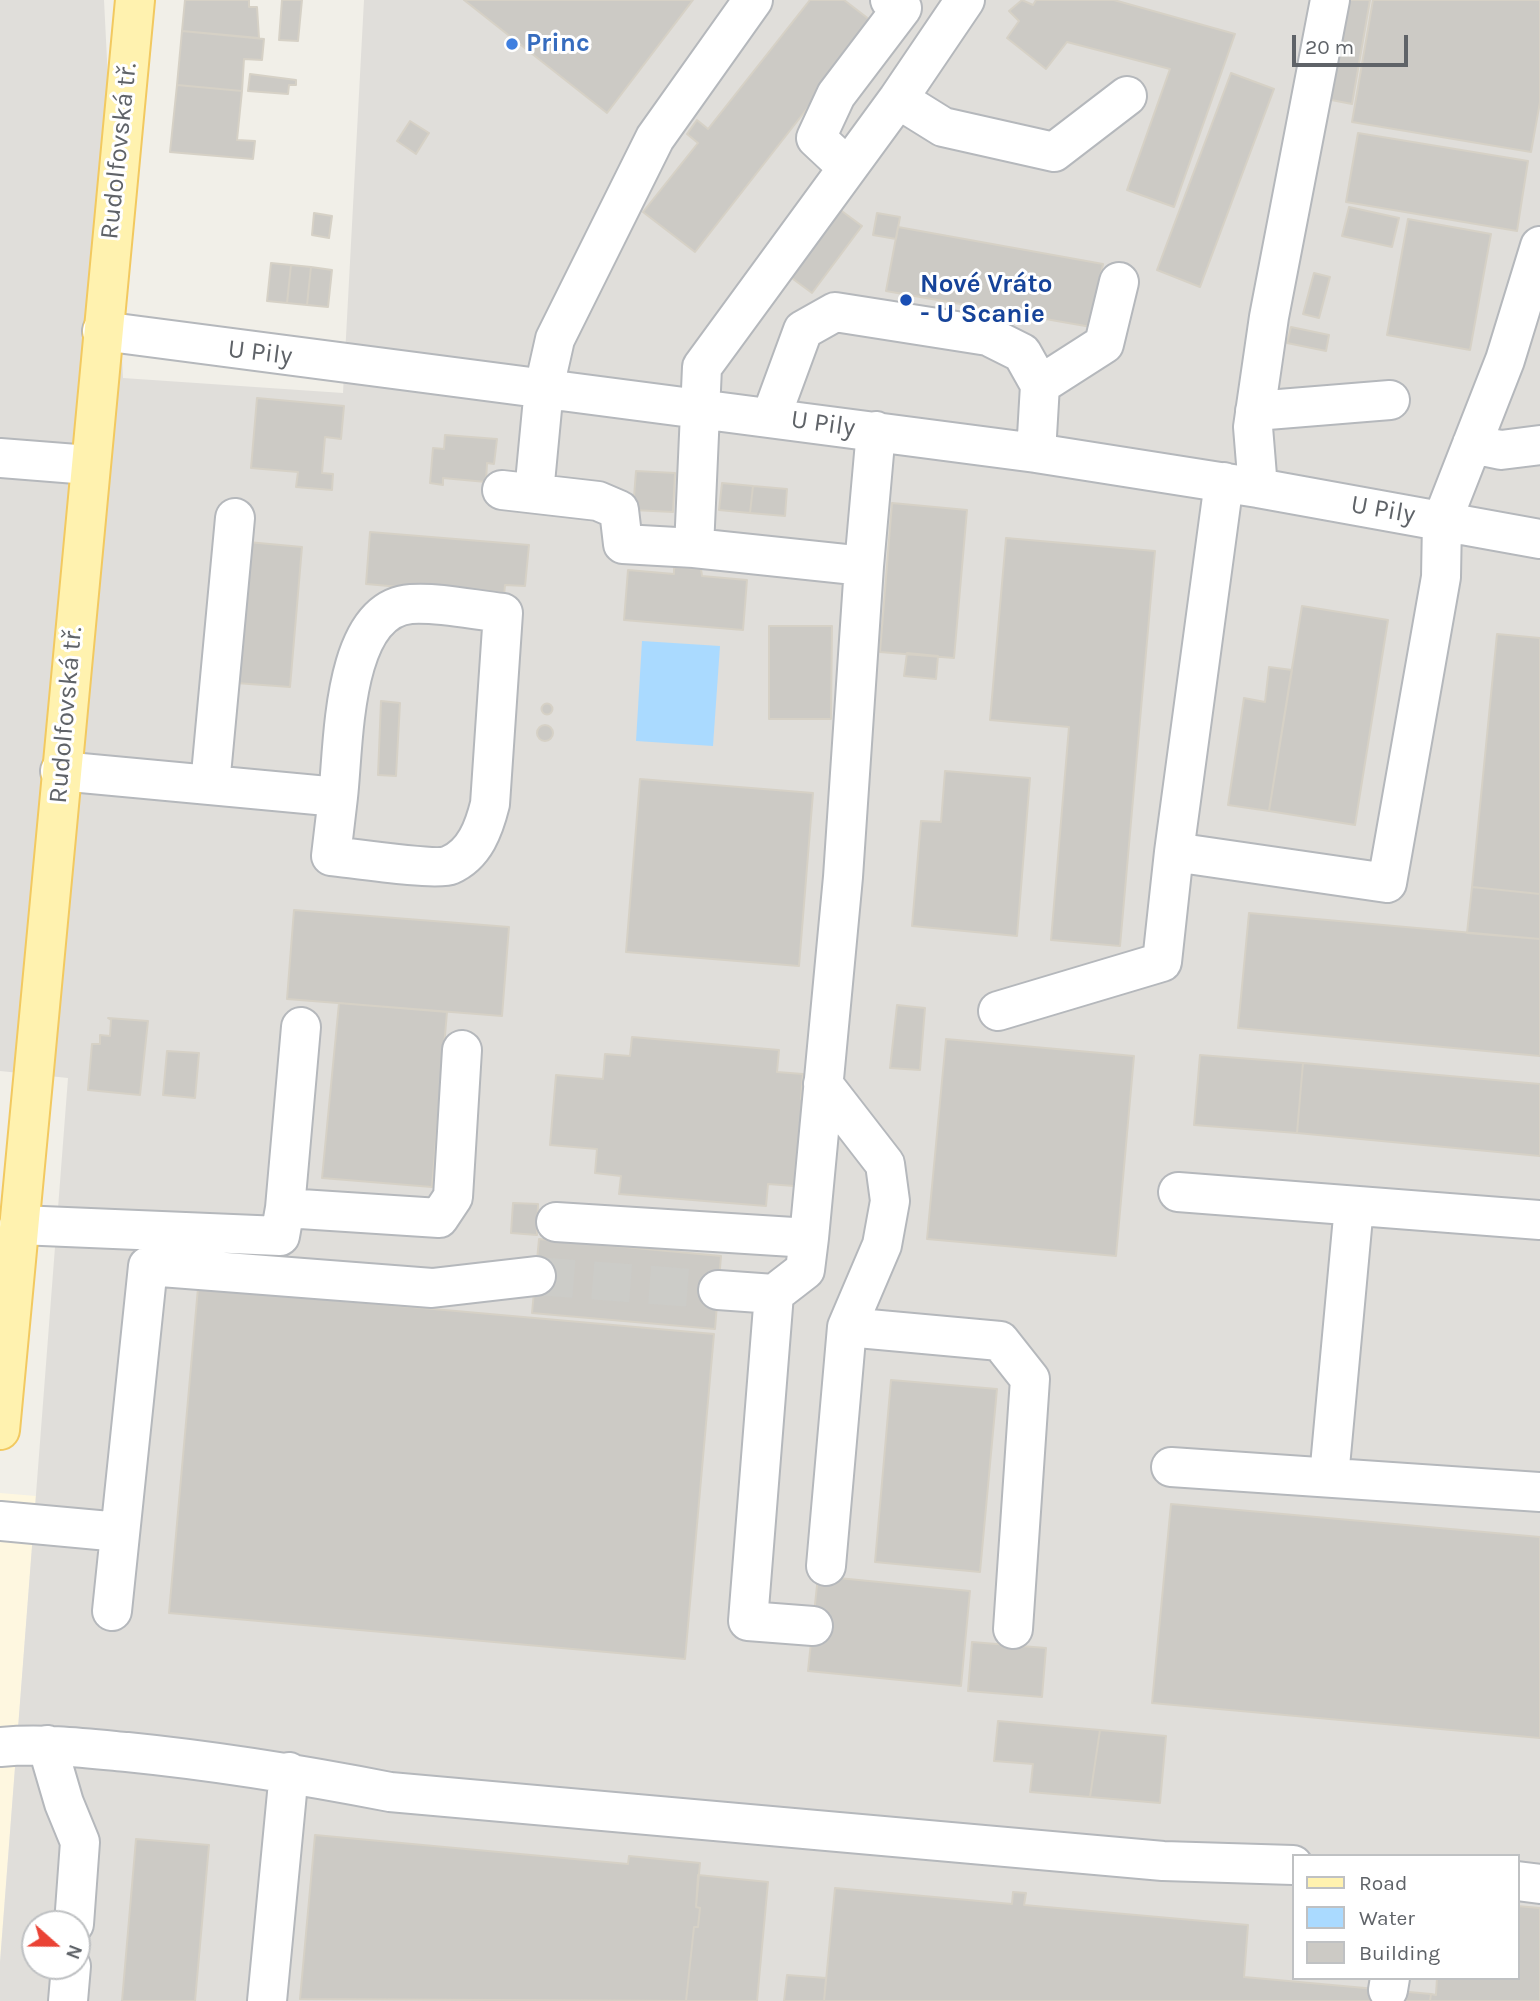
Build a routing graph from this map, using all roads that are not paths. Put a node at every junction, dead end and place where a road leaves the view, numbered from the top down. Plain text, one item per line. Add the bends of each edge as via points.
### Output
1 (135, 0) edge
2 (753, 0) edge
3 (890, 0) edge
4 (965, 0) edge
5 (1330, 0) edge
6 (1127, 96) dead end
7 (898, 99) junction
8 (847, 167) junction
9 (1540, 246) edge
10 (1119, 282) dead end
11 (102, 331) junction
12 (1040, 385) junction
13 (544, 388) junction
14 (1390, 400) dead end
15 (699, 409) junction
16 (1255, 411) junction
17 (771, 417) junction
18 (876, 431) junction
19 (1472, 444) junction
20 (1540, 444) edge
21 (1036, 453) junction
22 (0, 458) edge
23 (89, 466) junction
24 (1241, 485) junction
25 (235, 518) dead end
26 (1442, 521) junction
27 (1540, 539) edge
28 (694, 548) junction
29 (863, 566) junction
30 (60, 771) junction
31 (210, 785) junction
32 (338, 797) junction
33 (1174, 852) junction
34 (998, 1011) dead end
35 (301, 1027) dead end
36 (462, 1050) dead end
37 (823, 1084) junction
38 (1178, 1192) dead end
39 (1354, 1206) junction
40 (285, 1208) junction
41 (1540, 1220) edge
42 (556, 1222) dead end
43 (19, 1225) junction
44 (808, 1238) junction
45 (536, 1276) tunnel mouth
46 (718, 1290) tunnel mouth
47 (774, 1294) junction
48 (847, 1327) junction
49 (0, 1430) edge
50 (1171, 1467) dead end
51 (1329, 1477) junction
52 (1540, 1492) edge
53 (0, 1521) edge
54 (120, 1532) junction
55 (826, 1566) dead end
56 (112, 1611) dead end
57 (813, 1626) dead end
58 (1013, 1629) dead end
59 (47, 1745) junction
60 (0, 1747) edge
61 (289, 1772) junction
62 (1292, 1865) edge
63 (1519, 1881) edge
64 (1540, 1884) edge
65 (75, 1910) edge
66 (70, 1980) edge
67 (68, 2001) edge
68 (267, 2001) edge

1 - 11 main road, Rudolfovská tř.
2 - 13 street via 655,138 555,340
3 - 8 street via 902,8 835,95 816,138
4 - 7 street
5 - 16 street
6 - 7 street via 1054,152 943,127
7 - 8 street
8 - 15 street via 702,367
9 - 19 street via 1505,360
10 - 12 street via 1104,344
11 - 13 street, U Pily
11 - 23 main road, Rudolfovská tř.
12 - 17 street via 1023,353 988,337 835,312 803,330
12 - 21 street
13 - 15 street, U Pily
13 - 28 street via 518,491 598,501 619,510 623,544
14 - 16 street
15 - 17 street, U Pily
15 - 28 street
16 - 24 street
17 - 18 street, U Pily
18 - 21 street, U Pily
18 - 29 street
19 - 20 street via 1501,450
19 - 26 street
21 - 24 street, U Pily
22 - 23 street
23 - 30 main road, Rudolfovská tř.
24 - 26 street, U Pily
24 - 33 street
25 - 31 street
26 - 27 street, U Pily
26 - 33 street via 1441,577 1387,883
28 - 29 street
29 - 37 street via 843,877
30 - 31 street
30 - 43 main road, Rudolfovská tř.
31 - 32 street
32 - 32 street via 353,666 366,635 384,614 409,604 503,613 490,804 483,830 466,856 448,867 331,856
33 - 34 street via 1162,962
35 - 40 street
36 - 40 street via 453,1197 439,1218
37 - 44 street
37 - 48 street via 886,1164 890,1201 881,1245
38 - 39 street
39 - 41 street
39 - 51 street
40 - 43 street via 280,1236
42 - 44 street
43 - 49 main road, Rudolfovská tř.
44 - 47 street via 805,1270
45 - 54 street via 432,1288 148,1266
46 - 47 street
47 - 57 street via 748,1621
48 - 55 street
48 - 58 street via 1000,1341 1030,1379
50 - 51 street
51 - 52 street
53 - 54 street
54 - 56 street
59 - 60 street
59 - 61 street
59 - 65 street via 80,1842
61 - 62 street via 390,1792 1163,1861
61 - 68 street
63 - 64 street
66 - 67 street

